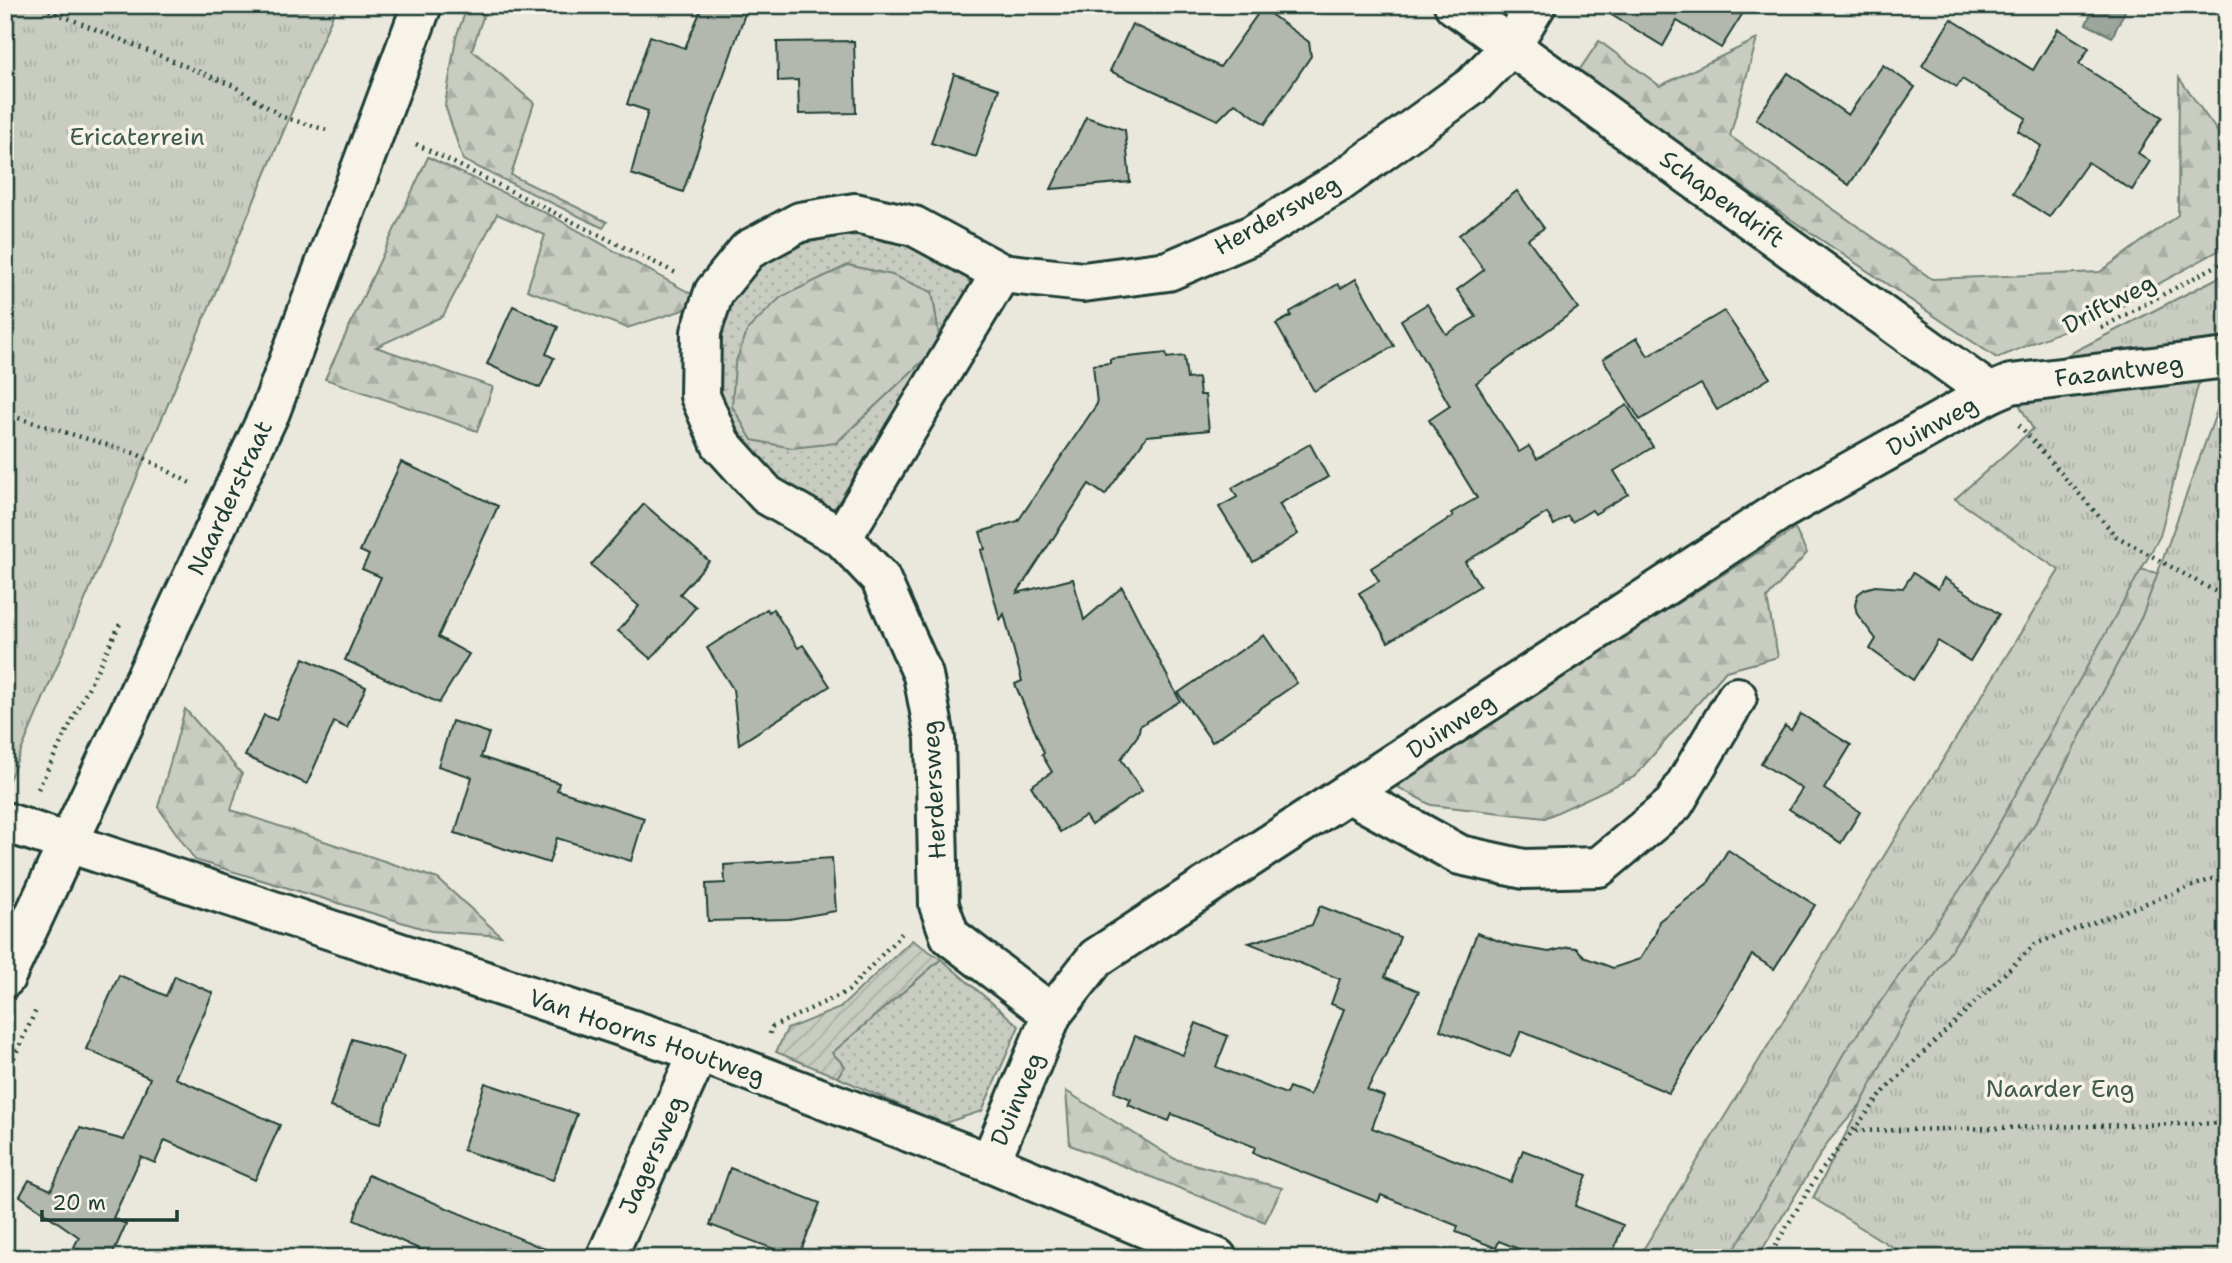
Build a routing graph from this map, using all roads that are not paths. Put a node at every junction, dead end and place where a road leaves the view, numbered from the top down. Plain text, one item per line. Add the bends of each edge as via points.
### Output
1 (422, 5) edge
2 (1454, 5) edge
3 (1536, 5) edge
4 (1511, 46) junction
5 (1002, 273) junction
6 (2227, 358) edge
7 (2001, 388) junction
8 (842, 538) junction
9 (1737, 697) dead end
10 (1348, 793) junction
11 (9, 823) edge
12 (69, 842) junction
13 (5, 978) edge
14 (1052, 1014) junction
15 (699, 1052) junction
16 (990, 1163) junction
17 (606, 1258) edge
18 (1217, 1258) edge

1 - 12 street, Naarderstraat via 270,412
2 - 4 street, Schapendrift
3 - 4 street, Herdersweg
4 - 5 street, Herdersweg via 1472,86 1338,183 1252,235 1168,271 1083,282
4 - 7 street, Schapendrift
5 - 8 street
5 - 8 street, Herdersweg via 914,226 855,213 800,222 748,250 714,292 701,332 700,396 721,444 767,495
6 - 7 street, Fazantweg
7 - 10 street, Duinweg via 1776,513
8 - 14 street, Herdersweg via 880,578 923,675 936,738 939,905 950,936
9 - 10 street via 1674,804 1599,867 1524,869 1461,855
10 - 14 street, Duinweg via 1096,958
11 - 12 street, Van Hoorns Houtweg
12 - 13 street, Naarderstraat
12 - 15 street, Van Hoorns Houtweg
14 - 16 street, Duinweg
15 - 16 street, Van Hoorns Houtweg
15 - 17 street, Jagersweg
16 - 18 street, Van Hoorns Houtweg

